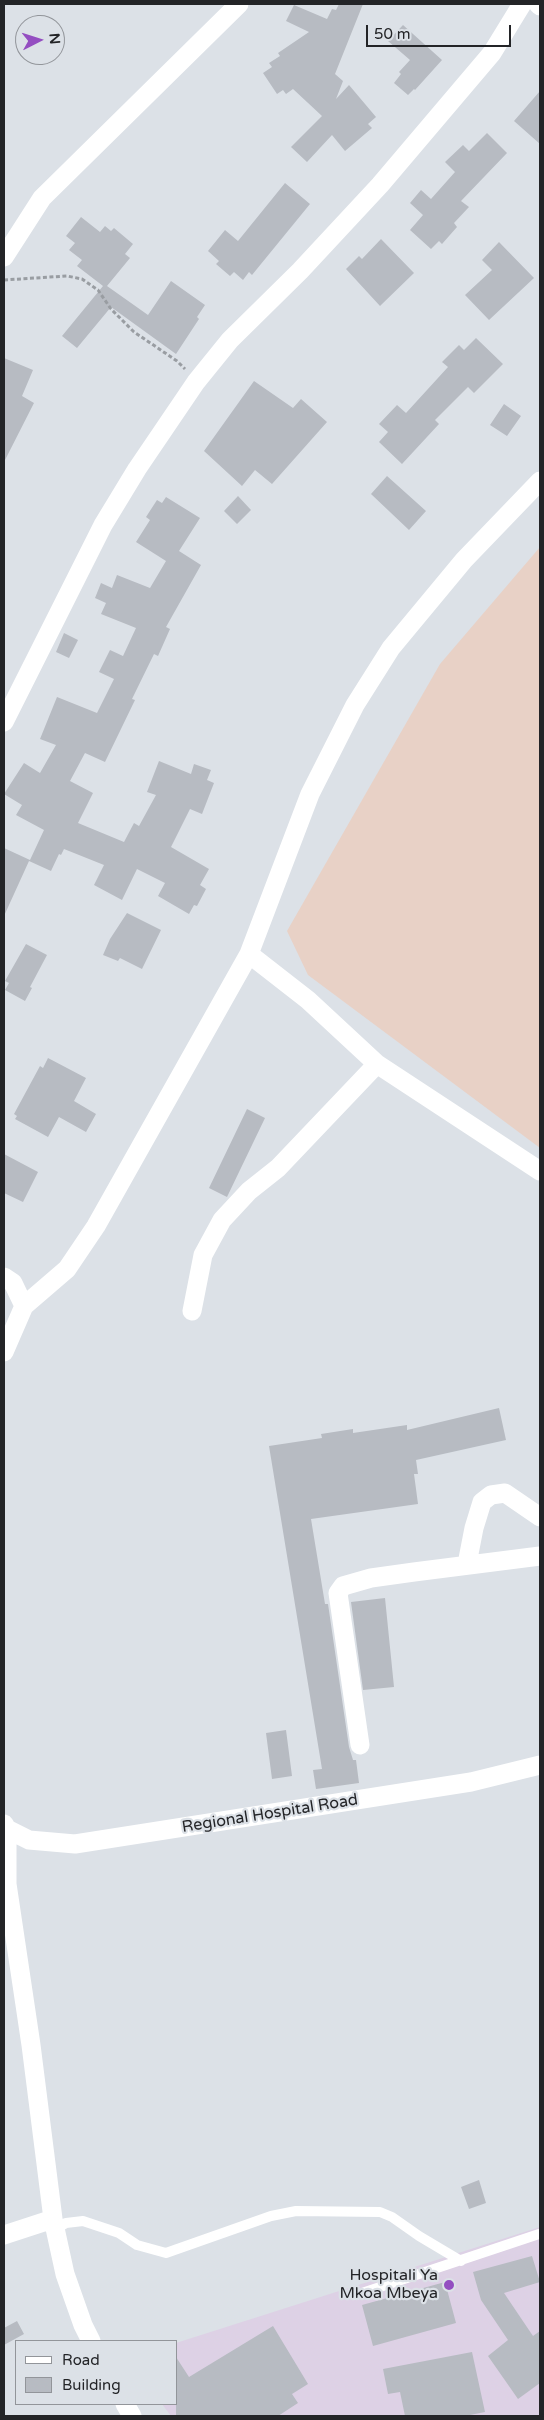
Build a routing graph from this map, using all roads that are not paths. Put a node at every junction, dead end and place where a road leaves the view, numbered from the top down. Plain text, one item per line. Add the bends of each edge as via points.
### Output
1 (240, 4) edge
2 (522, 4) edge
3 (4, 258) edge
4 (540, 481) edge
5 (4, 722) edge
6 (249, 954) junction
7 (377, 1064) junction
8 (540, 1171) edge
9 (4, 1277) edge
10 (24, 1306) junction
11 (192, 1311) dead end
12 (4, 1352) edge
13 (540, 1517) edge
14 (540, 1556) edge
15 (467, 1564) junction
16 (360, 1745) dead end
17 (540, 1764) edge
18 (6, 1827) edge
19 (54, 2224) junction
20 (4, 2235) edge
21 (540, 2235) edge
22 (461, 2261) junction
23 (356, 2295) dead end
24 (91, 2340) edge
25 (126, 2405) edge
26 (132, 2416) edge

1 - 3 street via 42,198
2 - 5 street via 492,53 380,185 230,340 196,382 103,525
4 - 6 street via 464,560 390,648 375,672 310,794
6 - 7 street via 308,1000
6 - 10 street via 96,1226 67,1269
7 - 8 street
7 - 11 street via 278,1168 222,1220 203,1256
9 - 10 street via 13,1283
10 - 12 street
13 - 15 street via 505,1493 491,1495 482,1502
14 - 15 street
15 - 16 street via 371,1578 343,1586 338,1593
17 - 18 street, Regional Hospital Road via 471,1782 75,1844 29,1840
18 - 19 street via 7,1884
19 - 20 street
19 - 22 lane via 83,2221 118,2233 137,2245 166,2253 279,2215 380,2212
19 - 24 street via 65,2274
21 - 22 lane
22 - 23 lane
25 - 26 street

